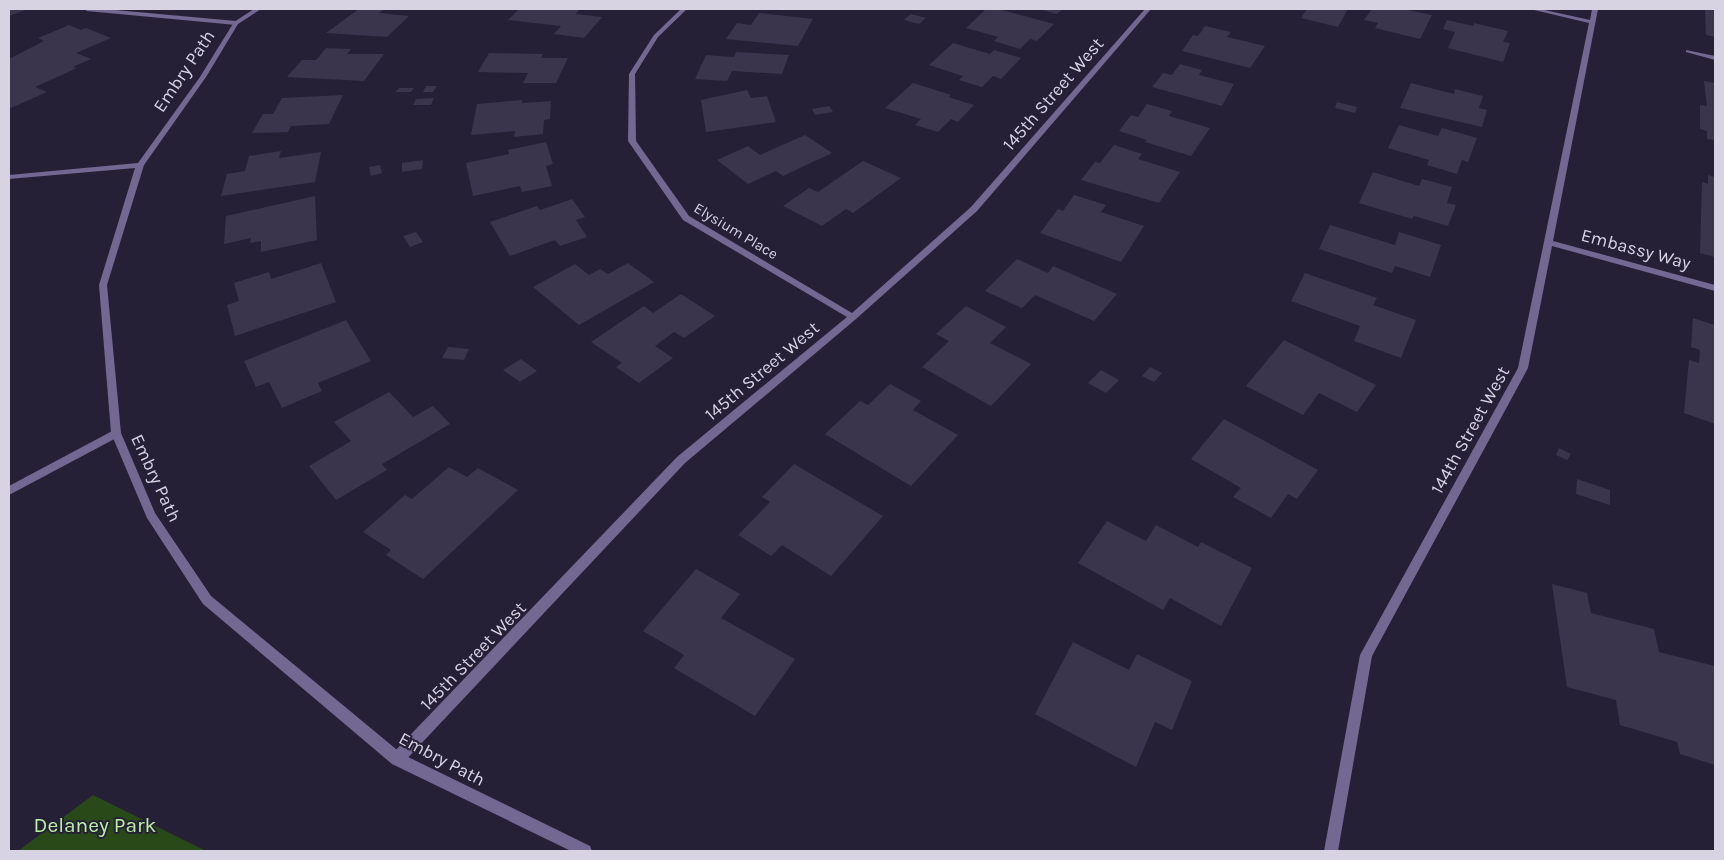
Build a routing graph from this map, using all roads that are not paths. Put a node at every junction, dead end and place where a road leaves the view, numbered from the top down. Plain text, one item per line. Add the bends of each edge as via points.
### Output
1 (87, 9) edge
2 (258, 9) edge
3 (684, 9) edge
4 (1148, 9) edge
5 (1533, 9) edge
6 (1595, 9) edge
7 (1592, 22) junction
8 (236, 23) junction
9 (1688, 51) dead end
10 (1715, 58) edge
11 (140, 165) junction
12 (9, 177) edge
13 (1548, 242) junction
14 (1715, 288) edge
15 (853, 317) junction
16 (116, 433) junction
17 (9, 491) edge
18 (397, 759) junction
19 (585, 851) edge
20 (1331, 851) edge

1 - 8 street
2 - 8 street, Embry Path
3 - 15 street, Elysium Place via 656,36 632,74 632,142 686,218
4 - 15 street, 145th Street West via 974,209
5 - 7 street
6 - 7 street, 144th Street West
7 - 13 street, 144th Street West
8 - 11 street, Embry Path
9 - 10 street
11 - 12 street
11 - 16 street, Embry Path via 102,285
13 - 14 street, Embassy Way
13 - 20 street, 144th Street West via 1523,368 1366,655
15 - 18 street, 145th Street West via 681,460
16 - 17 street
16 - 18 street, Embry Path via 151,515 207,600
18 - 19 street, Embry Path

